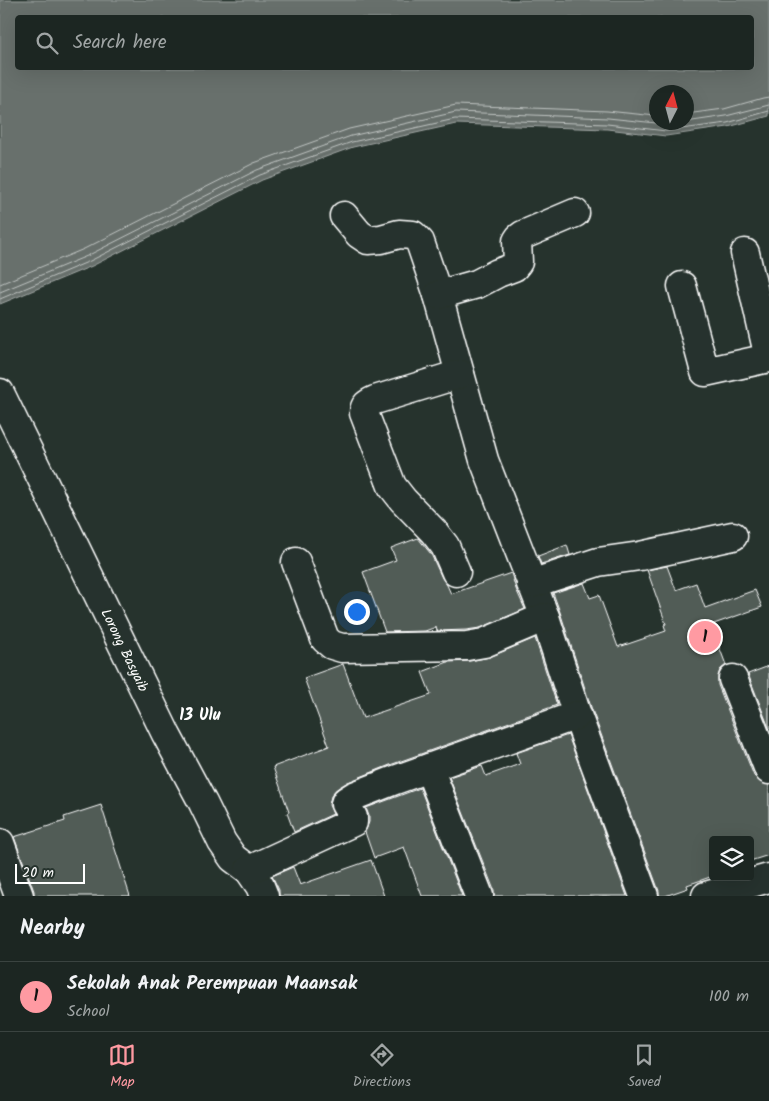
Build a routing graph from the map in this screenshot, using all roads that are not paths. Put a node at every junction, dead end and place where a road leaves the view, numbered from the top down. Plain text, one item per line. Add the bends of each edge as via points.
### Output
1 (575, 213) dead end
2 (344, 216) dead end
3 (744, 253) dead end
4 (682, 286) dead end
5 (438, 295) junction
6 (769, 358) edge
7 (460, 374) junction
8 (0, 393) edge
9 (733, 536) dead end
10 (296, 562) dead end
11 (456, 572) dead end
12 (531, 584) junction
13 (545, 617) junction
14 (733, 679) dead end
15 (577, 714) junction
16 (429, 768) junction
17 (769, 770) edge
18 (0, 844) edge
19 (249, 870) junction
20 (765, 885) edge
21 (19, 896) edge
22 (264, 896) edge
23 (479, 896) edge
24 (644, 896) edge
25 (706, 896) edge

1 - 5 street via 523,234 517,240 518,262 514,267 477,284
2 - 5 street via 368,240 399,234 413,235 420,242
3 - 6 street
4 - 6 street via 705,372
5 - 7 street
7 - 11 street via 375,400 364,408 392,486 445,546
7 - 12 street via 484,460
8 - 19 street, Lorong Basyaib via 222,842 232,858
9 - 12 street via 598,562
10 - 13 street via 325,639 342,648 467,646 484,643
12 - 13 street
13 - 15 street
14 - 17 street
15 - 16 street
15 - 24 street
16 - 19 street via 348,799 345,804 353,822
16 - 23 street
18 - 21 street
19 - 22 street, Lorong Basyaib
20 - 25 street

